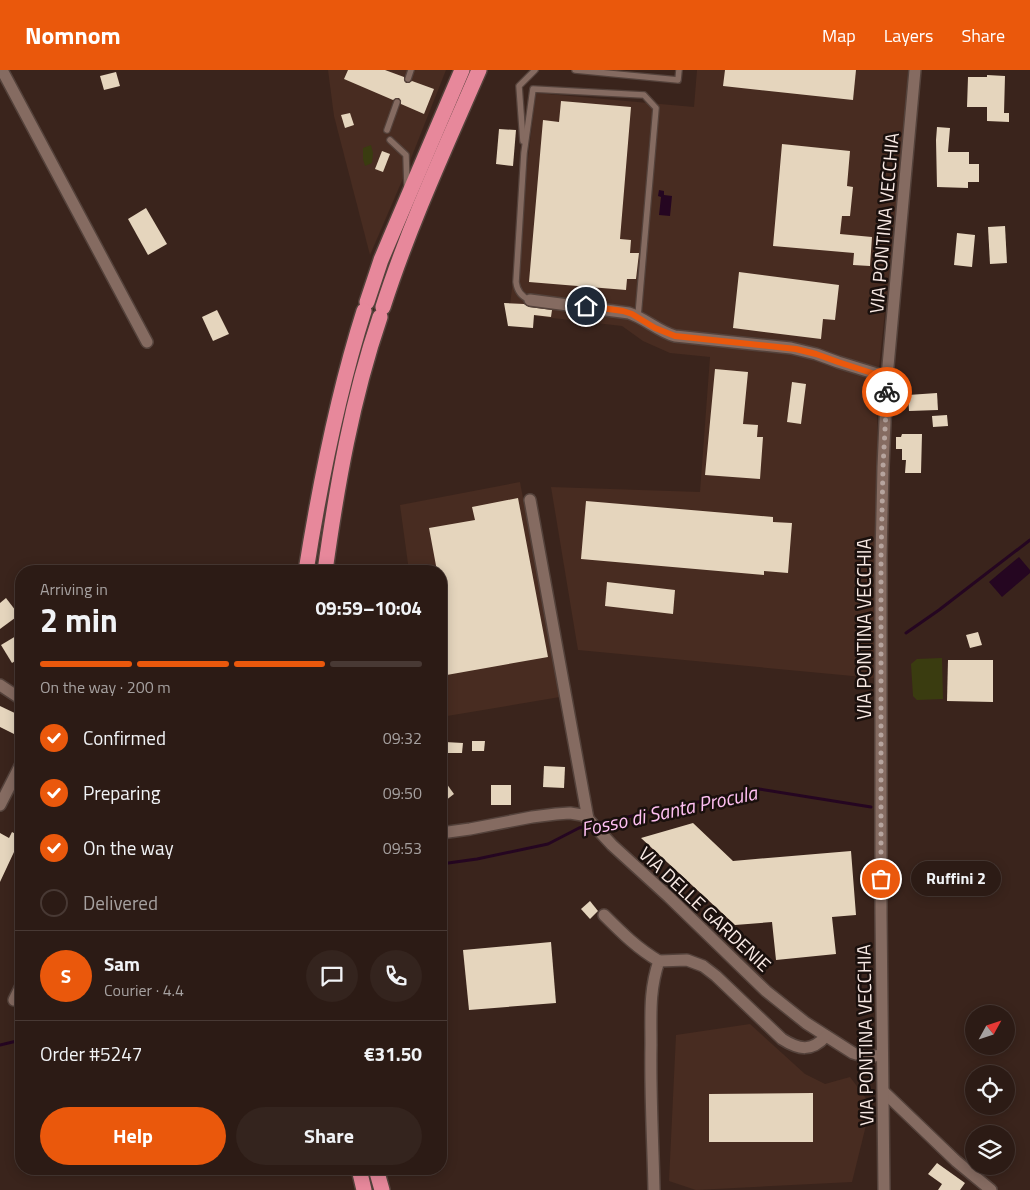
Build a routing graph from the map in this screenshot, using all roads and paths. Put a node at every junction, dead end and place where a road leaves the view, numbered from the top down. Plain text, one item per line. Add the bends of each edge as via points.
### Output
1 (2, 70) edge
2 (411, 70) edge
3 (462, 70) edge
4 (479, 70) edge
5 (535, 70) edge
6 (575, 70) edge
7 (679, 70) edge
8 (915, 70) edge
9 (408, 79) dead end
10 (397, 102) dead end
11 (387, 130) dead end
12 (390, 140) dead end
13 (524, 154) junction
14 (414, 201) junction
15 (530, 300) joint
16 (638, 316) junction
17 (147, 342) dead end
18 (887, 378) junction
19 (530, 500) dead end
20 (307, 565) edge
21 (327, 565) edge
22 (0, 685) edge
23 (15, 696) edge
24 (15, 776) edge
25 (0, 805) edge
26 (588, 819) junction
27 (447, 832) edge
28 (604, 915) dead end
29 (659, 961) junction
30 (826, 1036) junction
31 (882, 1054) junction
32 (884, 1092) junction
33 (360, 1175) edge
34 (378, 1175) edge
35 (364, 1190) edge
36 (382, 1190) edge
37 (654, 1190) edge
38 (884, 1190) edge
39 (991, 1190) edge

1 - 17 street
2 - 9 lane
3 - 14 highway
4 - 14 highway
5 - 13 lane via 519,86
6 - 7 lane via 678,80
8 - 18 street, VIA PONTINA VECCHIA
10 - 11 lane
12 - 14 lane via 406,156
13 - 15 lane via 516,282 520,293
13 - 16 lane via 533,89 644,95 656,108
14 - 20 highway via 382,260 344,380 334,416
14 - 21 highway via 363,373 347,440
15 - 16 street via 623,311
16 - 18 street via 675,336 796,349
18 - 31 street, VIA PONTINA VECCHIA via 881,558
19 - 26 street
22 - 23 street
24 - 25 street
26 - 27 street via 575,813 556,814
26 - 30 street, VIA DELLE GARDENIE via 766,991
28 - 29 street via 632,942
29 - 30 street via 687,960 703,966 792,1045 811,1047
29 - 37 street via 651,1004
30 - 31 street, VIA DELLE GARDENIE via 860,1056
31 - 32 street, VIA PONTINA VECCHIA
32 - 38 street, VIA PONTINA VECCHIA
32 - 39 street
33 - 35 highway
34 - 36 highway

